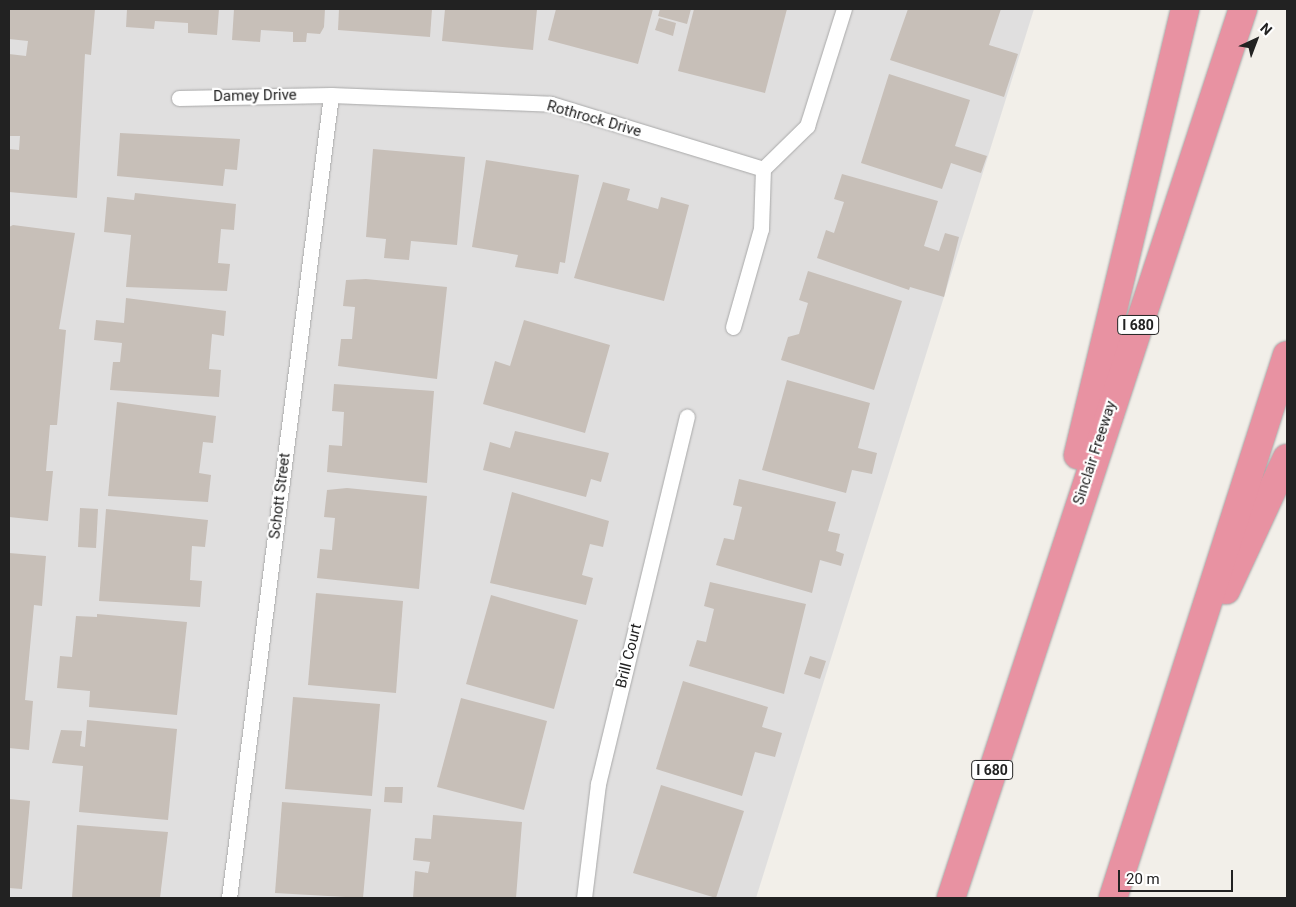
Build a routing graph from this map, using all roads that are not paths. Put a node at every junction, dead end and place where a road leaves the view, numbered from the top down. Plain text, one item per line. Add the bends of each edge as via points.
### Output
1 (844, 9) edge
2 (1186, 9) edge
3 (1243, 9) edge
4 (331, 94) junction
5 (179, 98) dead end
6 (763, 169) junction
7 (733, 328) dead end
8 (1287, 355) edge
9 (687, 417) dead end
10 (1287, 458) edge
11 (1033, 641) junction
12 (1172, 704) junction
13 (229, 898) edge
14 (584, 898) edge
15 (951, 898) edge
16 (1113, 898) edge

1 - 6 lane via 807,126
2 - 11 highway
3 - 11 highway, Sinclair Freeway / I 680
4 - 5 lane, Damey Drive
4 - 6 lane, Rothrock Drive via 551,104
4 - 13 lane, Schott Street
6 - 7 lane via 761,229
8 - 12 highway
9 - 14 lane, Brill Court via 598,784
10 - 12 highway
11 - 15 highway, Sinclair Freeway / I 680
12 - 16 highway

